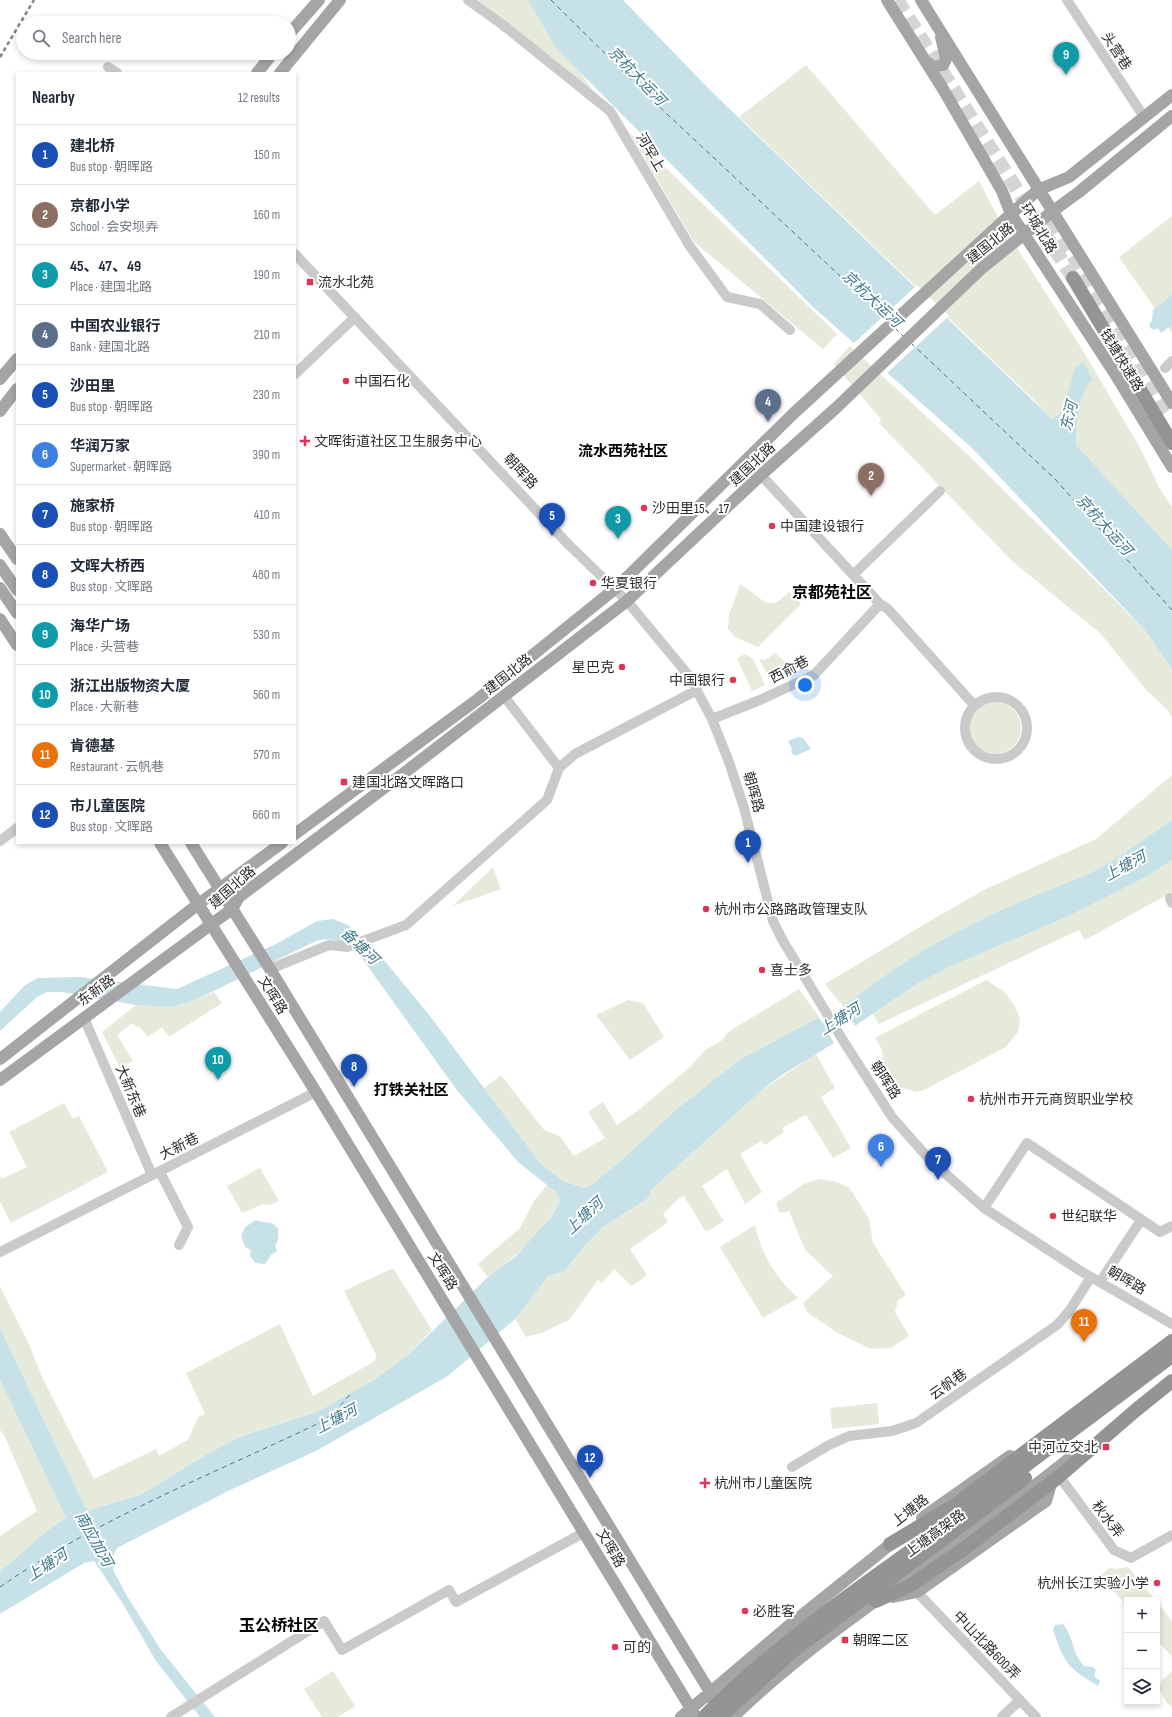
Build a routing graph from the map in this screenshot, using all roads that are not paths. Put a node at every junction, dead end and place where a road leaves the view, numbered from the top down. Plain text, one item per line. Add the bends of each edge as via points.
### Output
1 (319, 0) edge
2 (340, 0) edge
3 (468, 0) edge
4 (887, 0) edge
5 (921, 0) edge
6 (1067, 0) edge
7 (296, 26) edge
8 (938, 27) junction
9 (296, 54) edge
10 (268, 60) edge
11 (291, 60) edge
12 (925, 61) junction
13 (108, 67) dead end
14 (116, 72) edge
15 (259, 72) edge
16 (281, 72) edge
17 (1172, 95) edge
18 (1172, 116) edge
19 (1144, 117) junction
20 (1038, 190) junction
21 (1053, 211) junction
22 (1011, 214) junction
23 (1024, 235) junction
24 (296, 255) edge
25 (1073, 278) tunnel mouth
26 (355, 317) junction
27 (790, 330) dead end
28 (16, 360) edge
29 (296, 373) edge
30 (0, 379) edge
31 (16, 390) edge
32 (1172, 403) edge
33 (0, 411) edge
34 (1157, 417) junction
35 (1172, 443) edge
36 (1172, 447) edge
37 (1172, 467) edge
38 (761, 475) junction
39 (940, 491) dead end
40 (0, 534) edge
41 (13, 546) edge
42 (16, 556) edge
43 (0, 565) edge
44 (853, 575) junction
45 (0, 588) edge
46 (616, 588) junction
47 (16, 589) edge
48 (628, 601) junction
49 (880, 604) junction
50 (16, 612) edge
51 (0, 620) edge
52 (16, 644) edge
53 (697, 690) junction
54 (504, 696) junction
55 (974, 705) junction
56 (712, 719) junction
57 (559, 768) junction
58 (16, 829) edge
59 (296, 833) edge
60 (0, 841) edge
61 (161, 844) edge
62 (191, 844) edge
63 (281, 844) edge
64 (218, 889) junction
65 (197, 905) junction
66 (232, 909) junction
67 (210, 924) junction
68 (270, 969) junction
69 (84, 1018) junction
70 (0, 1059) edge
71 (0, 1080) edge
72 (316, 1092) junction
73 (156, 1173) junction
74 (984, 1208) junction
75 (1141, 1220) junction
76 (1172, 1226) edge
77 (179, 1245) dead end
78 (0, 1252) edge
79 (1096, 1280) junction
80 (1172, 1324) edge
81 (1172, 1341) edge
82 (1172, 1347) edge
83 (1172, 1356) edge
84 (1172, 1368) edge
85 (1172, 1376) edge
86 (1172, 1381) edge
87 (792, 1467) dead end
88 (1055, 1471) junction
89 (585, 1532) junction
90 (1172, 1535) edge
91 (890, 1544) junction
92 (914, 1589) junction
93 (876, 1601) junction
94 (710, 1692) junction
95 (1020, 1700) junction
96 (693, 1713) edge
97 (175, 1714) edge
98 (681, 1717) edge
99 (704, 1717) edge
100 (720, 1717) edge
101 (733, 1717) edge
102 (1002, 1717) edge
103 (1036, 1717) edge

1 - 7 main road
2 - 9 main road
3 - 27 street, 河罕上 via 610,111 690,245 727,296 760,304
4 - 12 main road, 环城北路
5 - 8 main road, 环城北路
6 - 19 street, 头营巷
8 - 12 main road via 946,60 943,65 934,67
8 - 20 main road, 环城北路 via 1026,166
10 - 15 main road
11 - 16 main road
12 - 22 main road, 环城北路 via 1002,192
13 - 14 street
17 - 19 main road, 建国北路
18 - 21 main road, 建国北路
19 - 20 main road, 建国北路 via 1069,177
20 - 21 main road, 环城北路
20 - 22 main road, 建国北路
21 - 23 main road, 建国北路
21 - 32 main road, 环城北路
22 - 23 main road, 环城北路
22 - 46 main road, 建国北路 via 793,414
23 - 37 main road, 环城北路 via 1117,377
23 - 38 main road, 建国北路 via 982,268 836,408
24 - 26 street, 朝晖路
25 - 34 highway, 钱塘快速路
26 - 29 street
26 - 46 street, 朝晖路 via 565,541
28 - 30 main road
31 - 33 main road
34 - 35 highway, 钱塘快速路
34 - 36 highway
38 - 44 street
38 - 48 main road, 建国北路
39 - 44 street
40 - 41 main road
41 - 42 main road
43 - 47 main road
44 - 49 street
45 - 50 main road
46 - 48 street, 朝晖路
46 - 59 main road, 建国北路 via 478,699
48 - 53 street, 朝晖路 via 677,660
48 - 54 main road, 建国北路
49 - 55 street via 888,609
49 - 56 street, 西俞巷 via 814,674
51 - 52 main road
53 - 56 street, 朝晖路
53 - 57 street via 575,754
54 - 57 street
54 - 66 main road, 建国北路 via 239,897
55 - 55 street via 966,717 964,727 970,746 986,758 1006,758 1015,753 1022,745 1026,730 1024,715 1018,706 999,697 988,697
56 - 74 street, 朝晖路 via 744,808 773,921 783,941 892,1117 929,1159
57 - 68 street via 547,800 406,925 347,947 329,945
58 - 60 street
61 - 65 main road, 文晖路
62 - 64 main road, 文晖路
63 - 64 main road, 建国北路
64 - 65 main road, 建国北路
64 - 66 main road, 文晖路
65 - 67 main road, 文晖路
65 - 70 main road, 东新路
66 - 67 main road, 建国北路
66 - 68 main road, 文晖路
67 - 69 main road, 东新路
67 - 72 main road, 文晖路
68 - 94 main road, 文晖路
69 - 71 main road, 东新路
69 - 73 street, 大新东巷
72 - 73 street, 大新巷
72 - 89 main road, 文晖路
73 - 77 street, 大新东巷 via 188,1227
73 - 78 street, 大新巷
74 - 75 street via 1027,1143
74 - 79 street, 朝晖路
75 - 76 street via 1160,1232
75 - 79 street, 云帆巷
79 - 80 street, 朝晖路
79 - 87 street, 云帆巷 via 1057,1325 916,1422 892,1431 849,1436
81 - 91 highway via 955,1505
82 - 91 main road, 上塘路 via 1118,1386 1059,1422 983,1474
83 - 99 highway, 上塘高架路 via 811,1624 756,1667
84 - 100 highway, 上塘高架路 via 930,1551 820,1630 770,1670
85 - 88 main road via 1124,1412
86 - 92 highway via 1056,1479
88 - 90 street, 秋水弄 via 1114,1550 1131,1558
88 - 92 main road via 1046,1502
88 - 93 main road
89 - 96 main road, 文晖路
89 - 97 street via 456,1602 449,1590 342,1650 324,1621
91 - 94 main road, 上塘路
92 - 93 highway
92 - 95 street, 中山北路600弄
93 - 101 main road via 768,1683
94 - 96 main road, 上塘路
94 - 100 main road, 文晖路
95 - 102 street
95 - 103 street, 中山北路600弄
96 - 98 main road, 上塘路

